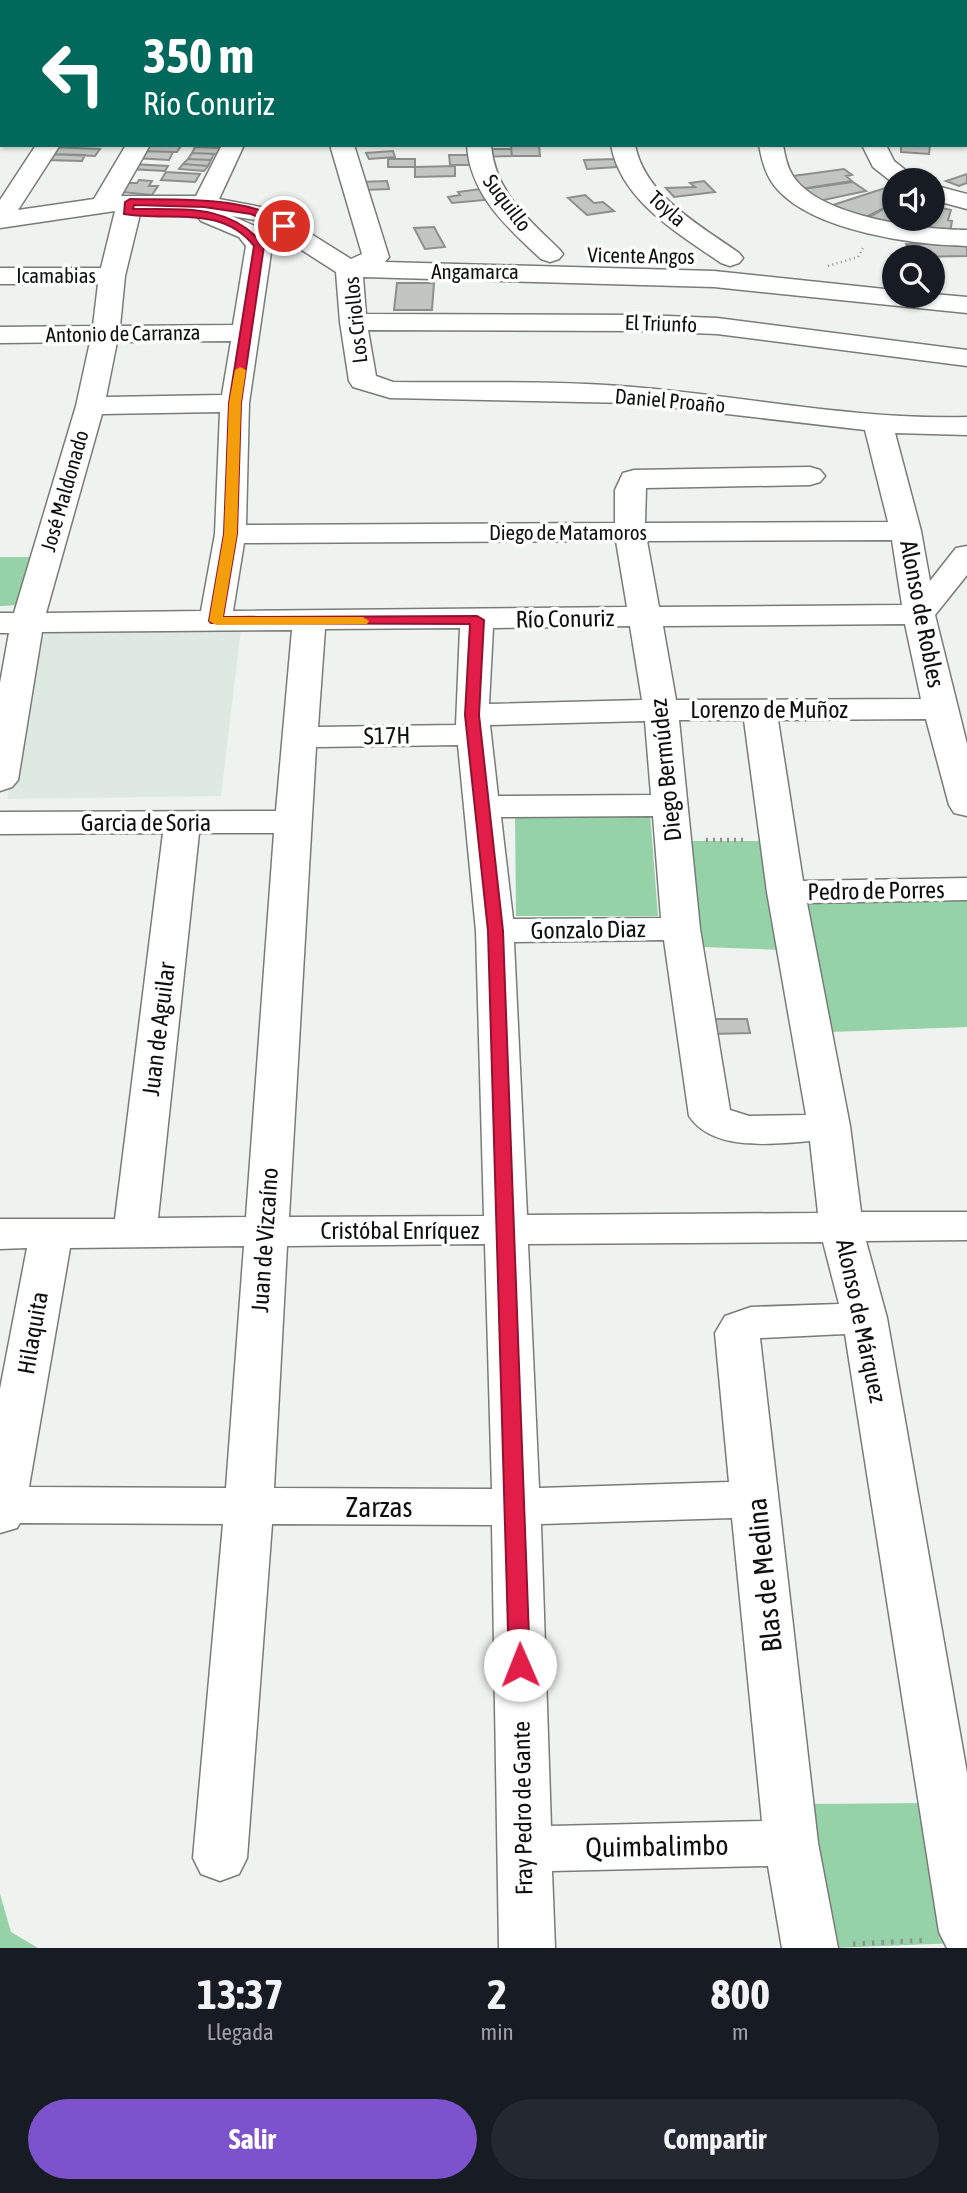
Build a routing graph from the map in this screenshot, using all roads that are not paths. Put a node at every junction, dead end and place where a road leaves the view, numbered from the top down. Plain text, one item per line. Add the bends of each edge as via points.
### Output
1 (47, 147) edge
2 (137, 147) edge
3 (232, 147) edge
4 (343, 147) edge
5 (479, 147) edge
6 (623, 147) edge
7 (771, 147) edge
8 (874, 147) edge
9 (889, 168) edge
10 (945, 196) edge
11 (967, 202) edge
12 (204, 204) junction
13 (121, 206) junction
14 (5, 219) edge
15 (967, 238) edge
16 (0, 241) edge
17 (550, 254) junction
18 (376, 257) junction
19 (730, 258) joint
20 (349, 269) junction
21 (0, 276) edge
22 (112, 276) junction
23 (967, 305) edge
24 (353, 322) junction
25 (247, 333) junction
26 (0, 335) edge
27 (105, 335) junction
28 (967, 358) edge
29 (372, 385) joint
30 (235, 403) junction
31 (90, 407) junction
32 (878, 423) junction
33 (967, 426) edge
34 (810, 477) dead end
35 (906, 531) junction
36 (630, 532) junction
37 (230, 534) junction
38 (967, 555) edge
39 (919, 614) junction
40 (646, 618) junction
41 (477, 620) junction
42 (216, 621) junction
43 (309, 621) junction
44 (14, 623) edge
45 (6, 703) edge
46 (940, 709) junction
47 (662, 710) junction
48 (760, 710) junction
49 (474, 725) junction
50 (300, 737) junction
51 (0, 780) edge
52 (967, 805) edge
53 (484, 807) junction
54 (293, 822) junction
55 (0, 823) edge
56 (672, 823) junction
57 (182, 824) junction
58 (967, 889) edge
59 (786, 892) junction
60 (681, 929) junction
61 (495, 931) junction
62 (829, 1126) junction
63 (967, 1226) edge
64 (841, 1227) junction
65 (506, 1230) junction
66 (265, 1232) junction
67 (135, 1233) junction
68 (0, 1234) edge
69 (51, 1234) junction
70 (865, 1318) junction
71 (756, 1499) junction
72 (249, 1507) junction
73 (516, 1507) junction
74 (1, 1510) edge
75 (792, 1843) junction
76 (523, 1849) junction
77 (220, 1858) dead end
78 (954, 1936) edge
79 (810, 1947) edge
80 (527, 1948) edge

1 - 14 street
2 - 13 street, José Maldonado
3 - 12 street
4 - 18 street, Los Criollos
5 - 17 street, Suquillo via 484,179 514,219
6 - 19 street, Toyla via 636,179 659,206
7 - 15 street via 774,165 789,188 829,211 893,231
8 - 9 street
10 - 11 street
12 - 13 street
12 - 20 street via 262,214
13 - 14 street
13 - 22 street, José Maldonado
13 - 25 street via 205,214 248,232 259,246
14 - 16 street
17 - 18 street, Vicente Angos
17 - 19 street, Vicente Angos
18 - 20 street, Los Criollos
20 - 23 street, Angamarca via 714,279
20 - 24 street, Los Criollos
21 - 22 street, Icamabias
22 - 27 street, José Maldonado
24 - 28 street, El Triunfo via 717,326
24 - 29 street, Los Criollos via 363,381
25 - 27 street, Antonio de Carranza
25 - 30 street
26 - 27 street, Antonio de Carranza
27 - 31 street, José Maldonado
29 - 32 street, Daniel Proaño via 390,390 631,395
30 - 31 street
30 - 37 street
31 - 44 street, José Maldonado
32 - 33 street, Daniel Proaño
32 - 35 street, Alonso de Robles
34 - 36 street, Diego Bermúdez via 634,479 629,490
35 - 36 street, Diego de Matamoros
35 - 39 street, Alonso de Robles
36 - 37 street, Diego de Matamoros
36 - 40 street, Diego Bermúdez
37 - 42 street
38 - 39 street
39 - 40 street, Río Conuriz
39 - 46 street, Alonso de Robles
40 - 41 street, Río Conuriz
40 - 47 street, Diego Bermúdez
41 - 43 street, Río Conuriz
41 - 49 street, Fray Pedro de Gante
42 - 43 street, Río Conuriz
42 - 44 street, Río Conuriz
43 - 50 street, Juan de Vizcaíno
44 - 45 street, José Maldonado
45 - 51 street, José Maldonado
46 - 48 street, Lorenzo de Muñoz
46 - 52 street, Alonso de Robles
47 - 48 street, Lorenzo de Muñoz
47 - 49 street, Lorenzo de Muñoz
47 - 56 street, Diego Bermúdez
48 - 59 street, Alonso de Márquez
49 - 50 street, S17H
49 - 53 street, Fray Pedro de Gante
50 - 54 street, Juan de Vizcaíno
53 - 56 street
53 - 61 street, Fray Pedro de Gante
54 - 57 street, Garcia de Soria
54 - 66 street, Juan de Vizcaíno
55 - 57 street, Garcia de Soria
56 - 60 street, Diego Bermúdez
57 - 67 street, Juan de Aguilar
58 - 59 street, Pedro de Porres
59 - 62 street, Alonso de Márquez
60 - 61 street, Gonzalo Diaz
60 - 62 street, Diego Bermúdez via 710,1116 719,1125 736,1130
61 - 65 street, Fray Pedro de Gante
62 - 64 street, Alonso de Márquez
63 - 64 street, Cristóbal Enríquez
64 - 65 street, Cristóbal Enríquez
64 - 70 street, Alonso de Márquez
65 - 66 street, Cristóbal Enríquez
65 - 73 street, Fray Pedro de Gante
66 - 67 street, Cristóbal Enríquez
66 - 72 street, Juan de Vizcaíno
67 - 69 street, Cristóbal Enríquez
68 - 69 street, Cristóbal Enríquez
69 - 74 street, Hilaquita
70 - 71 street, Blas de Medina via 751,1323 737,1333
70 - 78 street, Alonso de Márquez
71 - 73 street, Zarzas
71 - 75 street, Blas de Medina
72 - 73 street, Zarzas
72 - 74 street, Zarzas
72 - 77 street, Juan de Vizcaíno
73 - 76 street, Fray Pedro de Gante
75 - 76 street, Quimbalimbo
75 - 79 street, Blas de Medina
76 - 80 street, Fray Pedro de Gante

